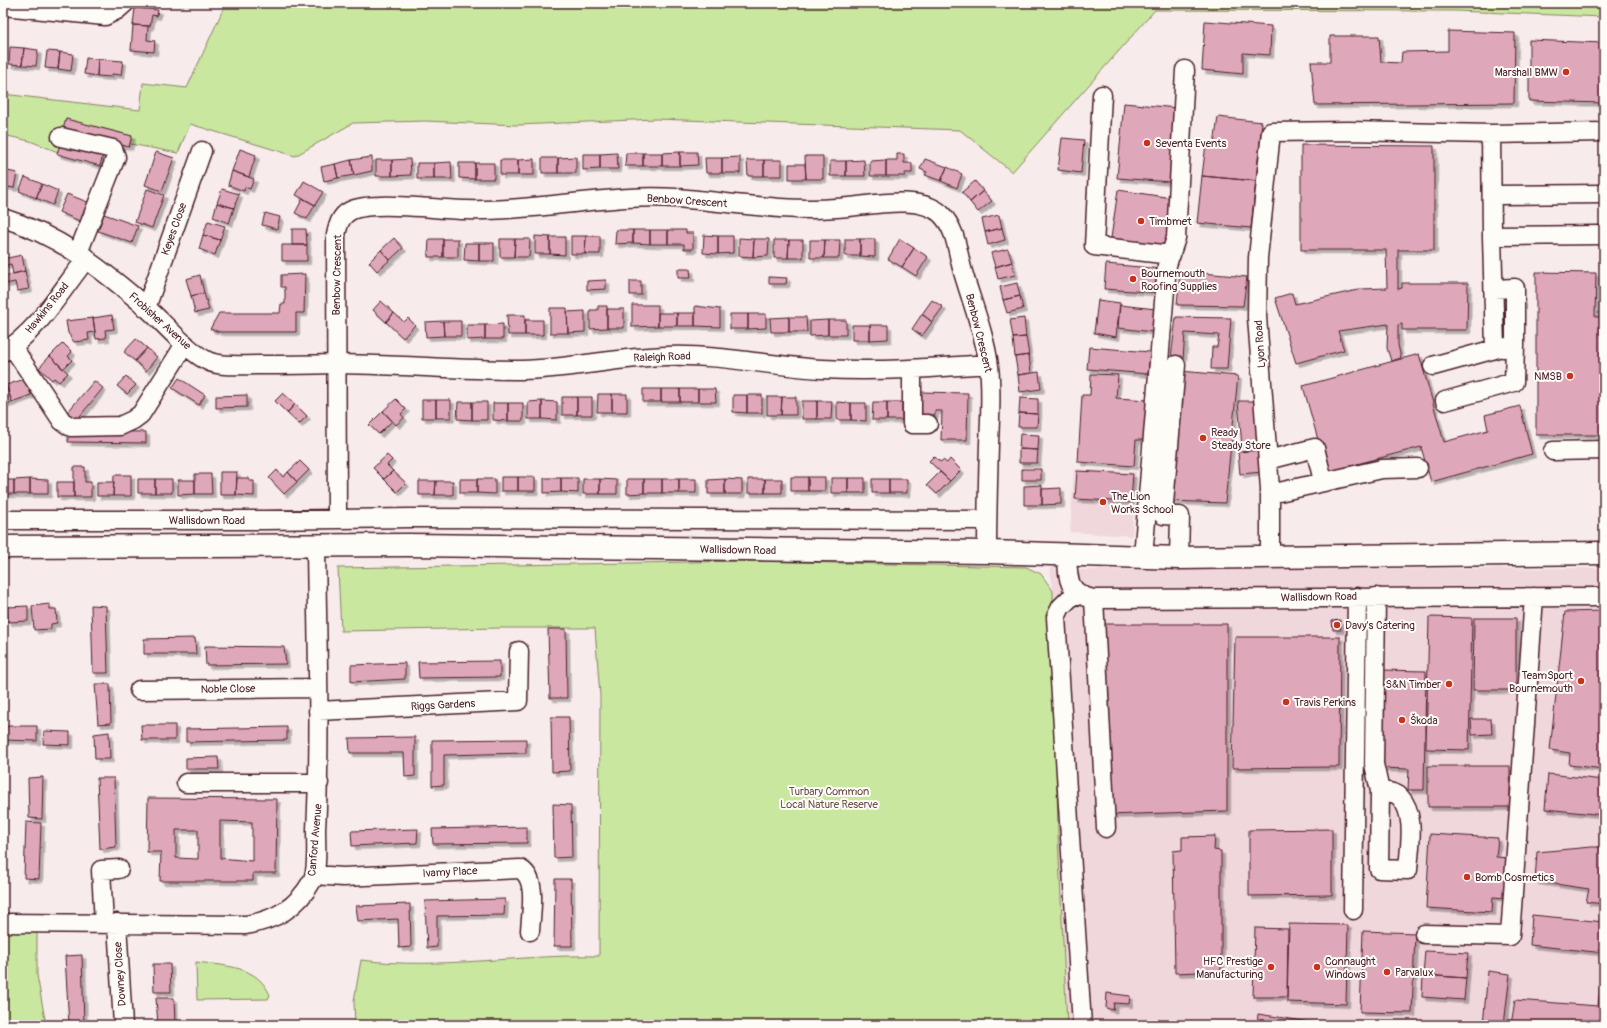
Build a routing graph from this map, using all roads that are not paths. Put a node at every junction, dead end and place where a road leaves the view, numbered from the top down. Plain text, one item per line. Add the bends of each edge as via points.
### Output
1 (125, 3) edge
2 (3, 6) edge
3 (1185, 70) dead end
4 (1102, 95) dead end
5 (1604, 132) edge
6 (1491, 134) junction
7 (61, 137) dead end
8 (202, 151) dead end
9 (1492, 194) junction
10 (1604, 194) edge
11 (3, 218) edge
12 (1604, 235) edge
13 (1492, 236) junction
14 (82, 255) junction
15 (1171, 255) junction
16 (1494, 289) junction
17 (146, 308) junction
18 (185, 344) junction
19 (1515, 346) junction
20 (7, 349) edge
21 (1495, 349) junction
22 (336, 364) junction
23 (988, 364) junction
24 (1176, 365) dead end
25 (1433, 366) dead end
26 (912, 369) junction
27 (1445, 401) dead end
28 (928, 424) dead end
29 (1604, 450) edge
30 (1553, 452) dead end
31 (1268, 460) junction
32 (1418, 468) dead end
33 (1323, 481) junction
34 (1270, 494) junction
35 (410, 518) junction
36 (337, 519) junction
37 (3, 520) edge
38 (987, 520) junction
39 (409, 545) junction
40 (316, 546) junction
41 (3, 547) edge
42 (987, 552) junction
43 (1067, 553) junction
44 (1604, 553) edge
45 (1270, 556) junction
46 (1143, 557) junction
47 (1179, 558) junction
48 (1076, 592) junction
49 (1604, 596) edge
50 (1356, 597) junction
51 (1376, 597) junction
52 (1534, 597) junction
53 (1094, 599) junction
54 (519, 651) dead end
55 (317, 688) junction
56 (139, 690) dead end
57 (318, 711) junction
58 (186, 783) dead end
59 (319, 783) junction
60 (1380, 791) dead end
61 (1106, 828) dead end
62 (119, 869) dead end
63 (314, 875) junction
64 (1353, 910) dead end
65 (3, 923) edge
66 (110, 923) junction
67 (530, 931) dead end
68 (1424, 934) dead end
69 (123, 1025) edge
70 (1082, 1025) edge

1 - 2 street via 105,16
3 - 15 street via 1176,238
4 - 15 street via 1094,246
5 - 6 street
6 - 9 street
6 - 31 street, Lyon Road via 1271,132 1258,258 1258,302
7 - 14 street, Hawkins Road via 112,149 116,157
8 - 17 street, Keyes Close
9 - 10 street
9 - 13 street
11 - 14 street, Frobisher Avenue via 24,224
12 - 13 street
13 - 16 street
14 - 17 street, Frobisher Avenue
14 - 20 street, Hawkins Road via 33,328
15 - 46 street via 1167,265
16 - 19 street via 1515,288
16 - 21 street
17 - 18 street, Frobisher Avenue
18 - 20 street via 142,414 120,426 71,427 62,421
18 - 22 street, Frobisher Avenue via 212,362 232,365
19 - 21 street
19 - 27 street via 1514,382
21 - 25 street
22 - 23 street, Benbow Crescent via 336,236 339,222 347,212 373,207 509,210 635,197 674,198 799,210 896,203 916,203 930,207 949,223 955,238
22 - 26 street, Raleigh Road via 524,370 622,359 707,356 823,369
22 - 36 street, Benbow Crescent
23 - 26 street, Raleigh Road
23 - 38 street, Benbow Crescent via 991,395
24 - 47 street via 1163,515 1180,516
26 - 28 street via 912,424
29 - 30 street
31 - 33 street via 1315,448
31 - 34 street, Lyon Road
32 - 33 street via 1382,469
33 - 34 street
34 - 45 street, Lyon Road
35 - 36 street, Wallisdown Road
35 - 38 street, Wallisdown Road
35 - 39 street
36 - 37 street, Wallisdown Road
38 - 42 street, Benbow Crescent
39 - 40 main road, Wallisdown Road
39 - 42 main road, Wallisdown Road
40 - 41 main road, Wallisdown Road
40 - 55 street, Canford Avenue
42 - 43 main road, Wallisdown Road
43 - 46 main road, Wallisdown Road
43 - 48 street via 1067,570 1071,587
44 - 45 main road, Wallisdown Road
45 - 47 main road, Wallisdown Road
46 - 47 main road, Wallisdown Road
48 - 53 street, Wallisdown Road
48 - 70 street via 1061,606 1056,617
49 - 52 street, Wallisdown Road
50 - 51 street, Wallisdown Road
50 - 53 street, Wallisdown Road
50 - 64 street
51 - 52 street, Wallisdown Road
51 - 60 street via 1374,764
52 - 68 street via 1510,936
53 - 61 street
54 - 57 street, Riggs Gardens via 518,701
55 - 56 street, Noble Close
55 - 57 street, Canford Avenue
57 - 59 street, Canford Avenue
58 - 59 street
59 - 63 street, Canford Avenue
62 - 66 street, Downey Close via 101,870
63 - 66 street, Canford Avenue via 296,902 277,916 260,922 246,925
63 - 67 street, Ivamy Place via 343,877 520,868 531,881
65 - 66 street, Canford Avenue
66 - 69 street, Downey Close

